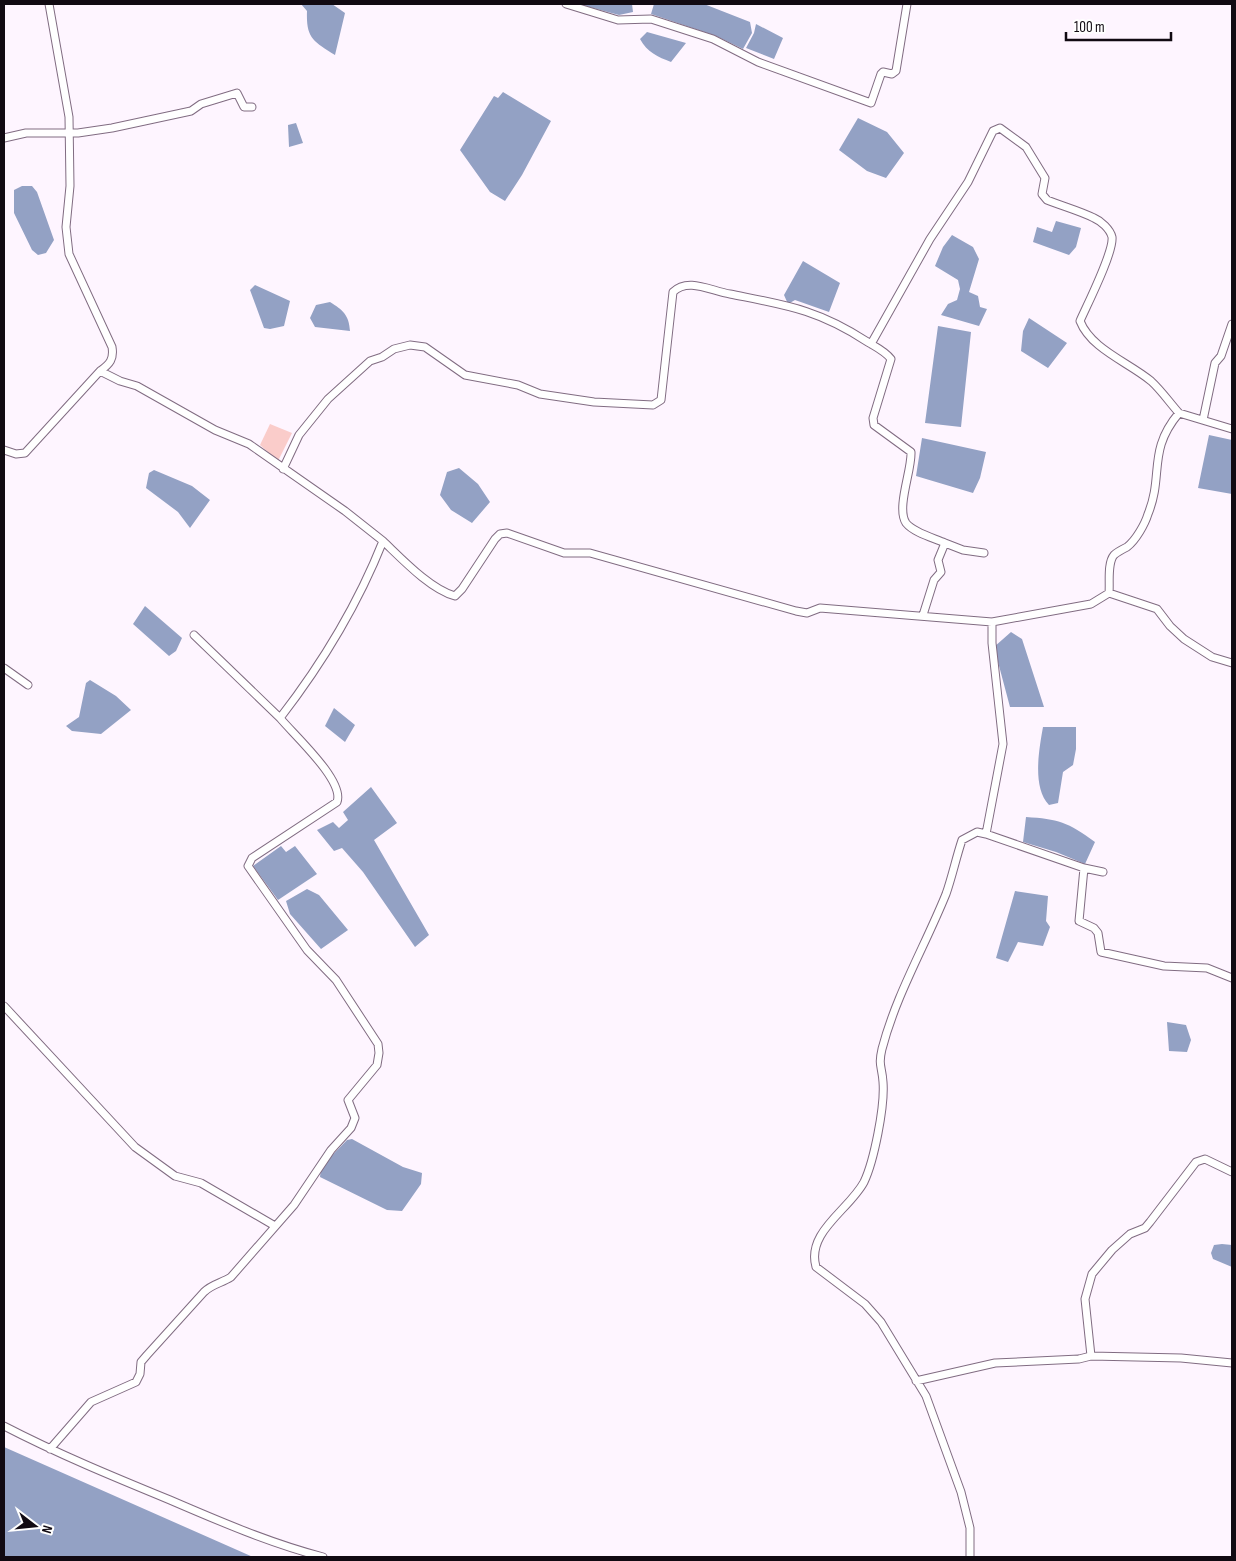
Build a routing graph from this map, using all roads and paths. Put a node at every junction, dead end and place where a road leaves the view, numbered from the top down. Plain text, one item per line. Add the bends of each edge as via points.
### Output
1 (49, 4) edge
2 (566, 4) edge
3 (907, 4) edge
4 (252, 106) dead end
5 (70, 132) junction
6 (4, 138) edge
7 (1232, 324) edge
8 (871, 344) junction
9 (100, 371) junction
10 (1179, 413) junction
11 (1203, 420) junction
12 (1232, 429) edge
13 (4, 450) edge
14 (283, 469) junction
15 (383, 542) junction
16 (945, 543) junction
17 (984, 553) dead end
18 (1109, 593) junction
19 (923, 615) junction
20 (992, 622) junction
21 (194, 635) dead end
22 (1232, 663) edge
23 (4, 668) edge
24 (28, 685) dead end
25 (280, 718) junction
26 (986, 834) junction
27 (1084, 868) junction
28 (1103, 872) dead end
29 (1232, 978) edge
30 (4, 1006) edge
31 (1232, 1172) edge
32 (275, 1226) junction
33 (1091, 1356) junction
34 (1232, 1363) edge
35 (916, 1381) junction
36 (4, 1426) edge
37 (50, 1449) junction
38 (323, 1557) edge
39 (970, 1557) edge

1 - 5 street
2 - 3 street via 618,20 651,19 704,36 758,62 871,103 881,74 896,71
4 - 5 street via 244,107 237,93 200,104 192,111 112,128
5 - 6 street via 26,132
5 - 9 street via 66,227 69,254 112,347 114,356 110,364
7 - 11 street via 1221,356 1215,363
8 - 10 street via 930,239 968,182 994,131 1000,128 1026,146 1045,178 1042,194 1047,200 1094,218 1112,235 1102,270 1080,321 1083,330 1151,381
8 - 14 street via 824,317 796,307 689,284 679,286 673,292 658,404 594,402 540,394 518,385 465,374 424,347 410,345 370,361 328,399 299,435
8 - 16 street via 891,358 873,418 874,425 911,452 903,509 905,522
9 - 13 street via 25,453
9 - 14 street via 137,386 215,430 249,444
10 - 11 street
10 - 18 street via 1166,429 1158,451 1154,498 1148,517 1129,545 1114,555 1110,564
11 - 12 street
14 - 15 street via 345,511
15 - 19 street via 410,566 455,596 495,539 500,534 507,534 564,553 590,553 796,611 807,613 820,608
15 - 25 street via 329,646 299,696
16 - 17 street
16 - 19 street via 938,560 941,572 934,580
18 - 20 street via 1091,604
18 - 22 street via 1157,608 1184,638 1212,657
19 - 20 street
20 - 26 street via 1003,744
21 - 25 street
23 - 24 street
25 - 32 street via 313,754 340,796 337,802 252,858 248,866 307,950 336,980 373,1034 380,1053 377,1065 348,1100 355,1118 351,1128
26 - 27 street
26 - 35 street via 977,832 962,840 946,893 888,1031 879,1066 883,1081 878,1134 864,1181 823,1231 814,1250 816,1267 865,1304 881,1322
27 - 28 street
27 - 29 street via 1078,921 1098,932 1101,952 1164,966 1207,968
30 - 32 street via 135,1148 175,1176 201,1183
31 - 33 street via 1205,1159 1196,1162 1145,1228 1124,1239 1096,1267 1085,1299
32 - 37 street via 230,1276 212,1284 204,1292 147,1355 141,1362 136,1382 91,1402
33 - 34 street
33 - 35 street via 1079,1360 995,1363
35 - 39 street via 926,1396 961,1492 970,1528
36 - 37 street
37 - 38 street via 207,1518 278,1545

